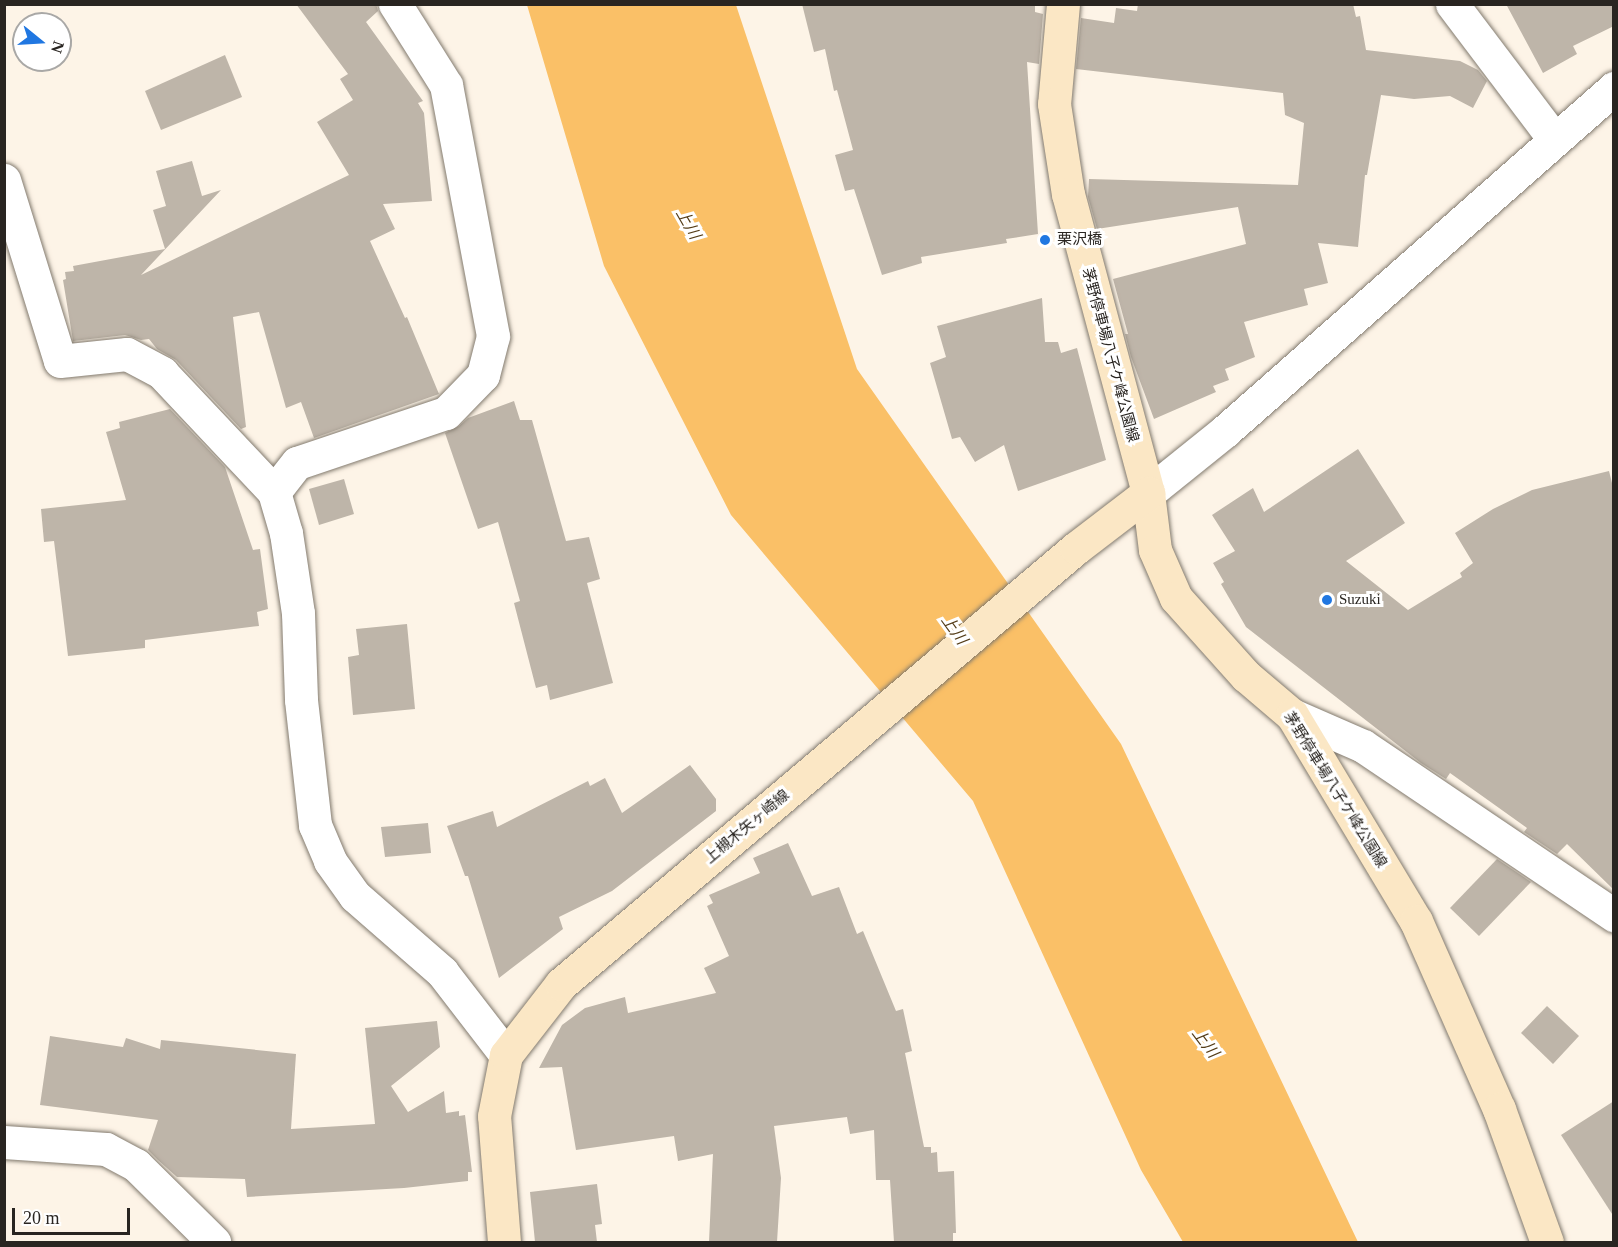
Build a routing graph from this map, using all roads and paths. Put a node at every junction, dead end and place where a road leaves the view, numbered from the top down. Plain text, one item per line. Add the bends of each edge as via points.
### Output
1 (395, 4) edge
2 (1063, 4) edge
3 (1452, 4) edge
4 (1614, 88) edge
5 (1554, 139) junction
6 (4, 180) edge
7 (274, 492) junction
8 (1148, 493) junction
9 (1292, 715) junction
10 (1614, 915) edge
11 (506, 1055) junction
12 (4, 1143) edge
13 (214, 1242) edge
14 (504, 1242) edge
15 (1547, 1242) edge

1 - 7 street via 446,85 493,336 483,375 446,413 297,463
2 - 8 main road, 茅野停車場八子ケ峰公園線 via 1054,104 1068,194
3 - 5 street
4 - 5 street
5 - 8 street via 1225,432
6 - 7 street via 60,362 127,354 162,373
7 - 11 street via 286,533 298,613 301,700 315,825 330,861 355,896 442,972
8 - 9 main road, 茅野停車場八子ケ峰公園線 via 1155,550 1176,598 1246,676
8 - 11 main road, 上槻木矢ヶ崎線 via 1076,548 561,984
9 - 10 street via 1363,746
9 - 15 main road, 茅野停車場八子ケ峰公園線 via 1416,921 1499,1109
11 - 14 main road, 上槻木矢ヶ崎線 via 494,1116
12 - 13 street via 106,1149 136,1165

